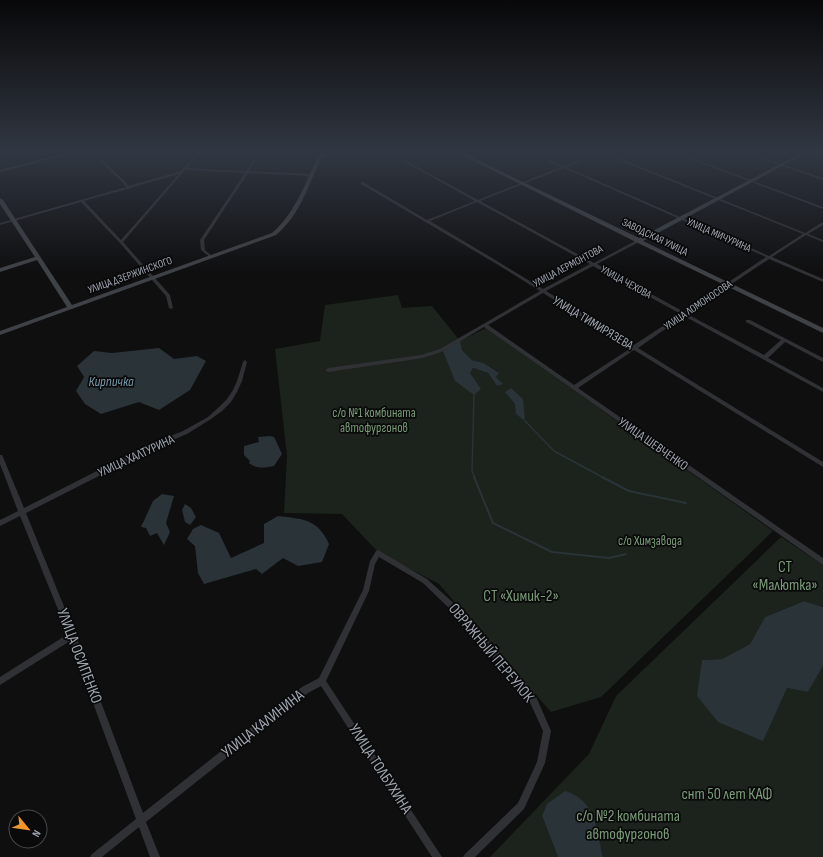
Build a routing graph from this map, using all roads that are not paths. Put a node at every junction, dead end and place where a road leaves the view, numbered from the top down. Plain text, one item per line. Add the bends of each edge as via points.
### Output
1 (118, 191) edge
2 (165, 191) edge
3 (234, 191) edge
4 (303, 191) edge
5 (376, 191) edge
6 (459, 191) edge
7 (501, 191) edge
8 (537, 191) edge
9 (619, 191) edge
10 (698, 191) edge
11 (733, 191) edge
12 (778, 191) edge
13 (717, 199) junction
14 (0, 200) edge
15 (477, 201) junction
16 (82, 202) junction
17 (823, 208) edge
18 (681, 218) junction
19 (12, 220) junction
20 (427, 221) junction
21 (823, 223) edge
22 (0, 224) edge
23 (806, 234) junction
24 (638, 241) junction
25 (823, 241) edge
26 (121, 242) junction
27 (211, 257) junction
28 (769, 257) junction
29 (38, 258) junction
30 (592, 264) junction
31 (0, 270) edge
32 (152, 277) junction
33 (823, 281) edge
34 (728, 285) junction
35 (541, 292) junction
36 (70, 307) junction
37 (171, 308) dead end
38 (684, 314) junction
39 (748, 321) dead end
40 (484, 325) junction
41 (823, 331) edge
42 (0, 333) edge
43 (784, 340) junction
44 (633, 347) junction
45 (764, 358) junction
46 (823, 360) edge
47 (245, 362) dead end
48 (328, 370) dead end
49 (574, 388) junction
50 (823, 390) edge
51 (0, 457) edge
52 (823, 465) edge
53 (22, 512) junction
54 (0, 522) edge
55 (823, 562) edge
56 (72, 636) junction
57 (0, 680) edge
58 (322, 681) junction
59 (141, 822) junction
60 (95, 857) edge
61 (155, 857) edge
62 (437, 857) edge
63 (468, 857) edge

1 - 16 street
2 - 26 street
3 - 27 street via 202,240 203,250
4 - 27 street, УЛИЦА ДЗЕРЖИНСКОГО via 282,229
5 - 20 street, УЛИЦА ТИМИРЯЗЕВА
6 - 15 street, УЛИЦА ЧЕХОВА
7 - 15 street
8 - 24 street, ЗАВОДСКАЯ УЛИЦА
9 - 18 street, УЛИЦА МИЧУРИНА
10 - 13 street
11 - 13 street, УЛИЦА ЛЕРМОНТОВА
12 - 17 street
13 - 18 street, УЛИЦА ЛЕРМОНТОВА
13 - 23 street
14 - 19 street
15 - 20 street
15 - 30 street, УЛИЦА ЧЕХОВА
16 - 19 street
16 - 26 street
18 - 24 street, УЛИЦА ЛЕРМОНТОВА
18 - 28 street, УЛИЦА МИЧУРИНА
19 - 22 street
19 - 29 street
20 - 35 street, УЛИЦА ТИМИРЯЗЕВА
21 - 23 street, УЛИЦА ЛОМОНОСОВА
23 - 25 street
23 - 28 street, УЛИЦА ЛОМОНОСОВА
24 - 30 street, УЛИЦА ЛЕРМОНТОВА
24 - 34 street, ЗАВОДСКАЯ УЛИЦА
26 - 32 street
27 - 32 street, УЛИЦА ДЗЕРЖИНСКОГО
28 - 33 street, УЛИЦА МИЧУРИНА
28 - 34 street, УЛИЦА ЛОМОНОСОВА
29 - 31 street
29 - 36 street
30 - 35 street, УЛИЦА ЛЕРМОНТОВА
30 - 38 street, УЛИЦА ЧЕХОВА
32 - 36 street, УЛИЦА ДЗЕРЖИНСКОГО
32 - 37 street via 168,296
34 - 38 street, УЛИЦА ЛОМОНОСОВА
34 - 41 street, ЗАВОДСКАЯ УЛИЦА
35 - 40 street, УЛИЦА ЛЕРМОНТОВА
35 - 44 street, УЛИЦА ТИМИРЯЗЕВА
36 - 42 street, УЛИЦА ДЗЕРЖИНСКОГО
38 - 44 street, УЛИЦА ЛОМОНОСОВА
38 - 45 street, УЛИЦА ЧЕХОВА
39 - 43 street
40 - 48 street, УЛИЦА ЛЕРМОНТОВА via 442,350 421,357
40 - 49 street, УЛИЦА ШЕВЧЕНКО
43 - 45 street
43 - 46 street
44 - 49 street, УЛИЦА ЛОМОНОСОВА
44 - 52 street, УЛИЦА ТИМИРЯЗЕВА
45 - 50 street, УЛИЦА ЧЕХОВА
47 - 53 street, УЛИЦА ХАЛТУРИНА via 235,393 215,415 172,440 150,447
49 - 55 street, УЛИЦА ШЕВЧЕНКО
51 - 53 street, УЛИЦА ОСИПЕНКО
53 - 54 street, УЛИЦА ХАЛТУРИНА
53 - 56 street, УЛИЦА ОСИПЕНКО
56 - 57 street
56 - 59 street, УЛИЦА ОСИПЕНКО
58 - 59 street, УЛИЦА КАЛИНИНА via 305,690
58 - 62 street, УЛИЦА ТОЛБУХИНА
58 - 63 street, ОВРАЖНЫЙ ПЕРЕУЛОК via 366,591 372,563 378,553 425,581 456,610 531,695 547,731 541,763 521,806
59 - 60 street, УЛИЦА КАЛИНИНА
59 - 61 street, УЛИЦА ОСИПЕНКО

